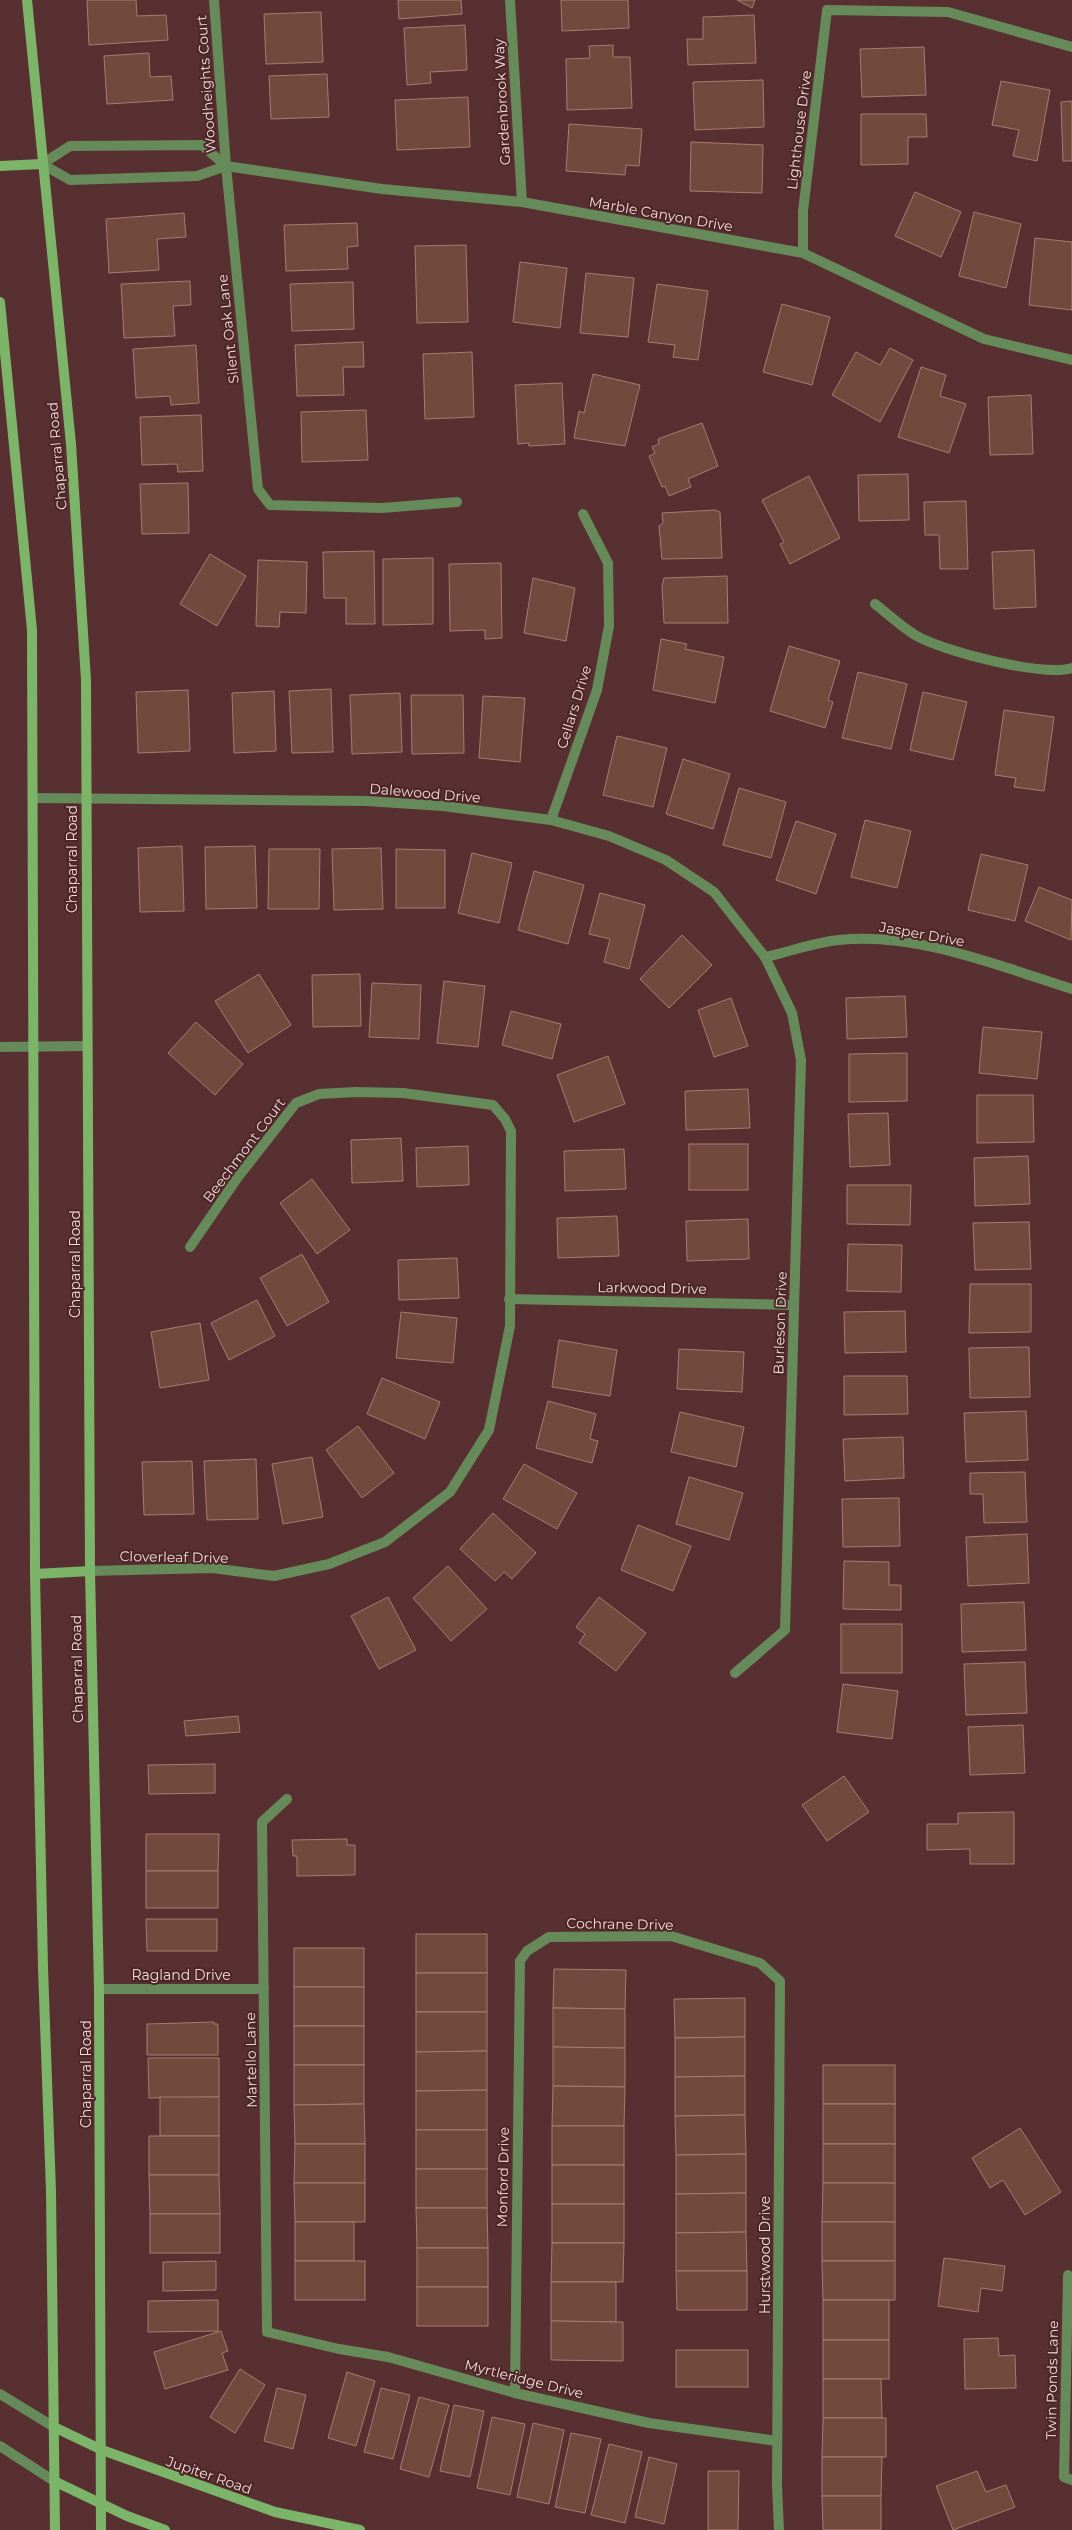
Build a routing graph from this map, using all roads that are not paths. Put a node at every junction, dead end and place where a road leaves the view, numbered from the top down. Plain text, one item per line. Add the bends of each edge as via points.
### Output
1 (27, 0) edge
2 (214, 0) edge
3 (510, 0) edge
4 (1072, 47) edge
5 (42, 164) junction
6 (0, 166) edge
7 (226, 166) junction
8 (522, 202) junction
9 (803, 253) junction
10 (0, 302) edge
11 (1072, 360) edge
12 (457, 502) dead end
13 (583, 514) dead end
14 (875, 604) dead end
15 (1072, 668) edge
16 (34, 798) junction
17 (85, 798) junction
18 (551, 820) junction
19 (765, 957) junction
20 (1072, 989) edge
21 (87, 1046) junction
22 (0, 1047) edge
23 (34, 1047) junction
24 (190, 1247) dead end
25 (509, 1300) junction
26 (794, 1305) junction
27 (90, 1571) junction
28 (35, 1574) junction
29 (735, 1673) dead end
30 (288, 1799) dead end
31 (520, 1961) joint
32 (780, 1981) joint
33 (99, 1989) junction
34 (264, 1989) junction
35 (1068, 2275) dead end
36 (267, 2332) joint
37 (515, 2393) junction
38 (0, 2394) edge
39 (54, 2427) junction
40 (777, 2441) junction
41 (0, 2446) edge
42 (102, 2450) junction
43 (1072, 2480) edge
44 (54, 2481) junction
45 (102, 2503) junction
46 (55, 2530) edge
47 (101, 2530) edge
48 (164, 2530) edge
49 (360, 2530) edge
50 (779, 2530) edge

1 - 5 main road, Chaparral Road
2 - 7 street, Woodheights Court
3 - 8 street, Gardenbrook Way
4 - 9 street, Lighthouse Drive via 948,12 827,10 803,210
5 - 6 main road
5 - 7 street, Marble Canyon Drive via 70,180 197,176
5 - 7 street via 70,146 202,144
5 - 17 main road, Chaparral Road via 80,562 86,680
7 - 8 street, Marble Canyon Drive via 382,189
7 - 12 street, Silent Oak Lane via 258,489 270,505 382,508
8 - 9 street, Marble Canyon Drive
9 - 11 street, Marble Canyon Drive via 984,339
10 - 16 main road via 32,630
13 - 18 street, Cellars Drive via 608,563 609,626 597,690
14 - 15 street via 916,635 946,646 1023,667 1062,671
16 - 17 street, Dalewood Drive
16 - 23 main road
17 - 18 street, Dalewood Drive via 366,801 443,806
17 - 21 main road, Chaparral Road
18 - 19 street, Dalewood Drive via 608,836 666,860 714,892
19 - 20 street, Jasper Drive via 838,940 874,939 951,951
19 - 26 street, Burleson Drive via 792,1014 801,1060
21 - 23 street
21 - 27 main road, Chaparral Road
22 - 23 street
23 - 28 main road
24 - 25 street, Beechmont Court via 238,1177 296,1103 319,1094 375,1092 493,1104 511,1132
25 - 26 street, Larkwood Drive
25 - 27 street, Cloverleaf Drive via 510,1326 489,1430 450,1492 385,1542 329,1564 274,1576 212,1568
26 - 29 street, Burleson Drive via 785,1630
27 - 28 main road
27 - 33 main road, Chaparral Road
28 - 39 main road
30 - 34 street, Martello Lane via 262,1822
31 - 32 street, Cochrane Drive via 549,1937 672,1936 760,1964
31 - 37 street, Monford Drive
32 - 40 street, Hurstwood Drive
33 - 34 street, Ragland Drive
33 - 42 main road, Chaparral Road
34 - 36 street, Martello Lane
35 - 43 street, Twin Ponds Lane via 1064,2477
36 - 37 street, Myrtleridge Drive via 388,2357
37 - 40 street, Myrtleridge Drive via 649,2423
38 - 39 street
39 - 42 main road, Jupiter Road
39 - 44 main road
40 - 50 street, Hurstwood Drive
41 - 44 street
42 - 45 main road, Chaparral Road
42 - 49 main road, Jupiter Road via 275,2512
44 - 45 main road
44 - 46 main road
45 - 47 main road, Chaparral Road
45 - 48 main road

